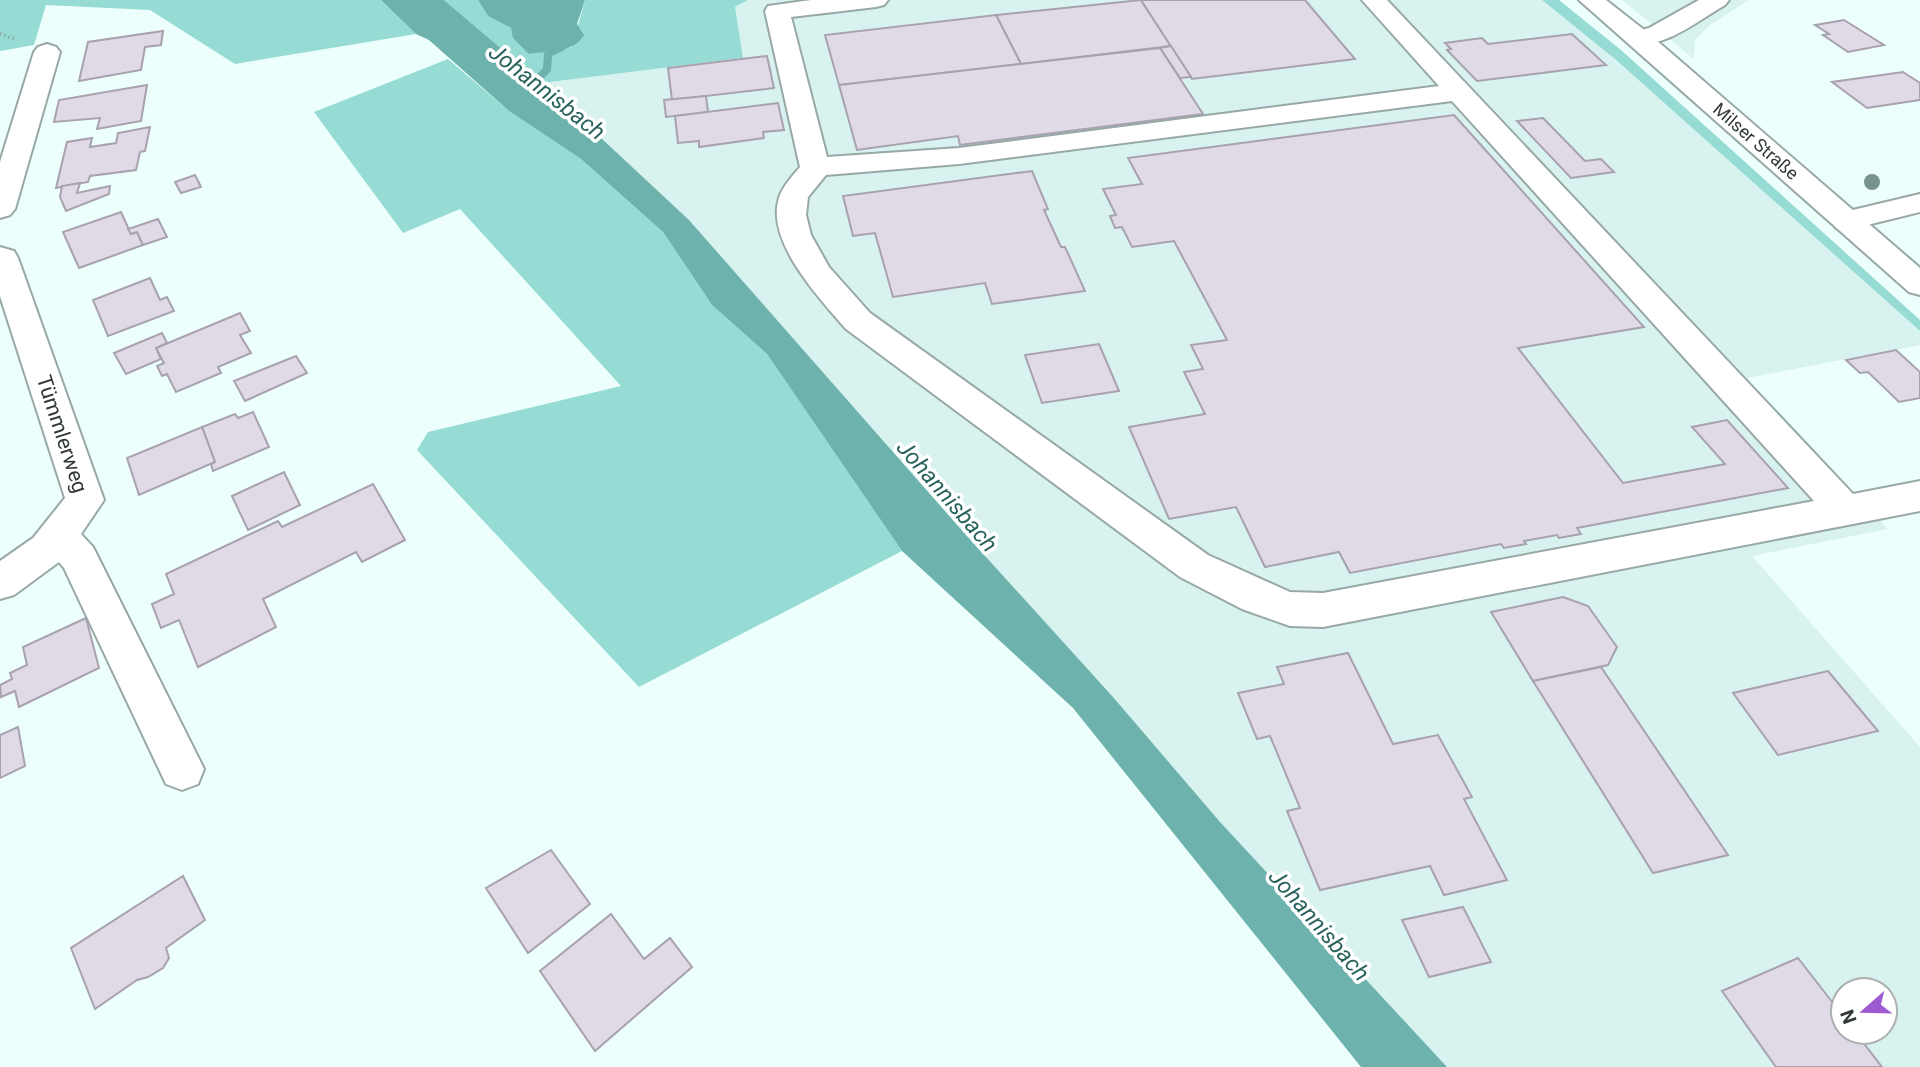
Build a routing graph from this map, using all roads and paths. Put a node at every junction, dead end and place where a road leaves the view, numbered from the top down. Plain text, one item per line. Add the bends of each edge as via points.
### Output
1 (876, 0) edge
2 (1591, 0) edge
3 (1382, 1) edge
4 (1701, 3) edge
5 (1639, 38) junction
6 (47, 52) dead end
7 (1458, 92) junction
8 (815, 168) junction
9 (1920, 203) edge
10 (0, 209) edge
11 (1847, 221) junction
12 (0, 257) edge
13 (1920, 285) edge
14 (1920, 496) edge
15 (1845, 510) junction
16 (58, 535) junction
17 (0, 583) edge
18 (182, 769) dead end

1 - 8 street via 776,11
2 - 5 street, Milser Straße
3 - 7 street
4 - 5 street via 1657,34
5 - 11 street, Milser Straße
6 - 10 street
7 - 8 street via 959,156 897,157
7 - 15 street
8 - 15 street via 796,188 790,209 793,226 821,281 858,321 1194,566 1290,609 1323,610
9 - 11 street
11 - 13 street, Milser Straße
12 - 16 street, Tümmlerweg via 85,500
14 - 15 street
16 - 17 street, Tümmlerweg via 47,549
16 - 18 street via 79,558

